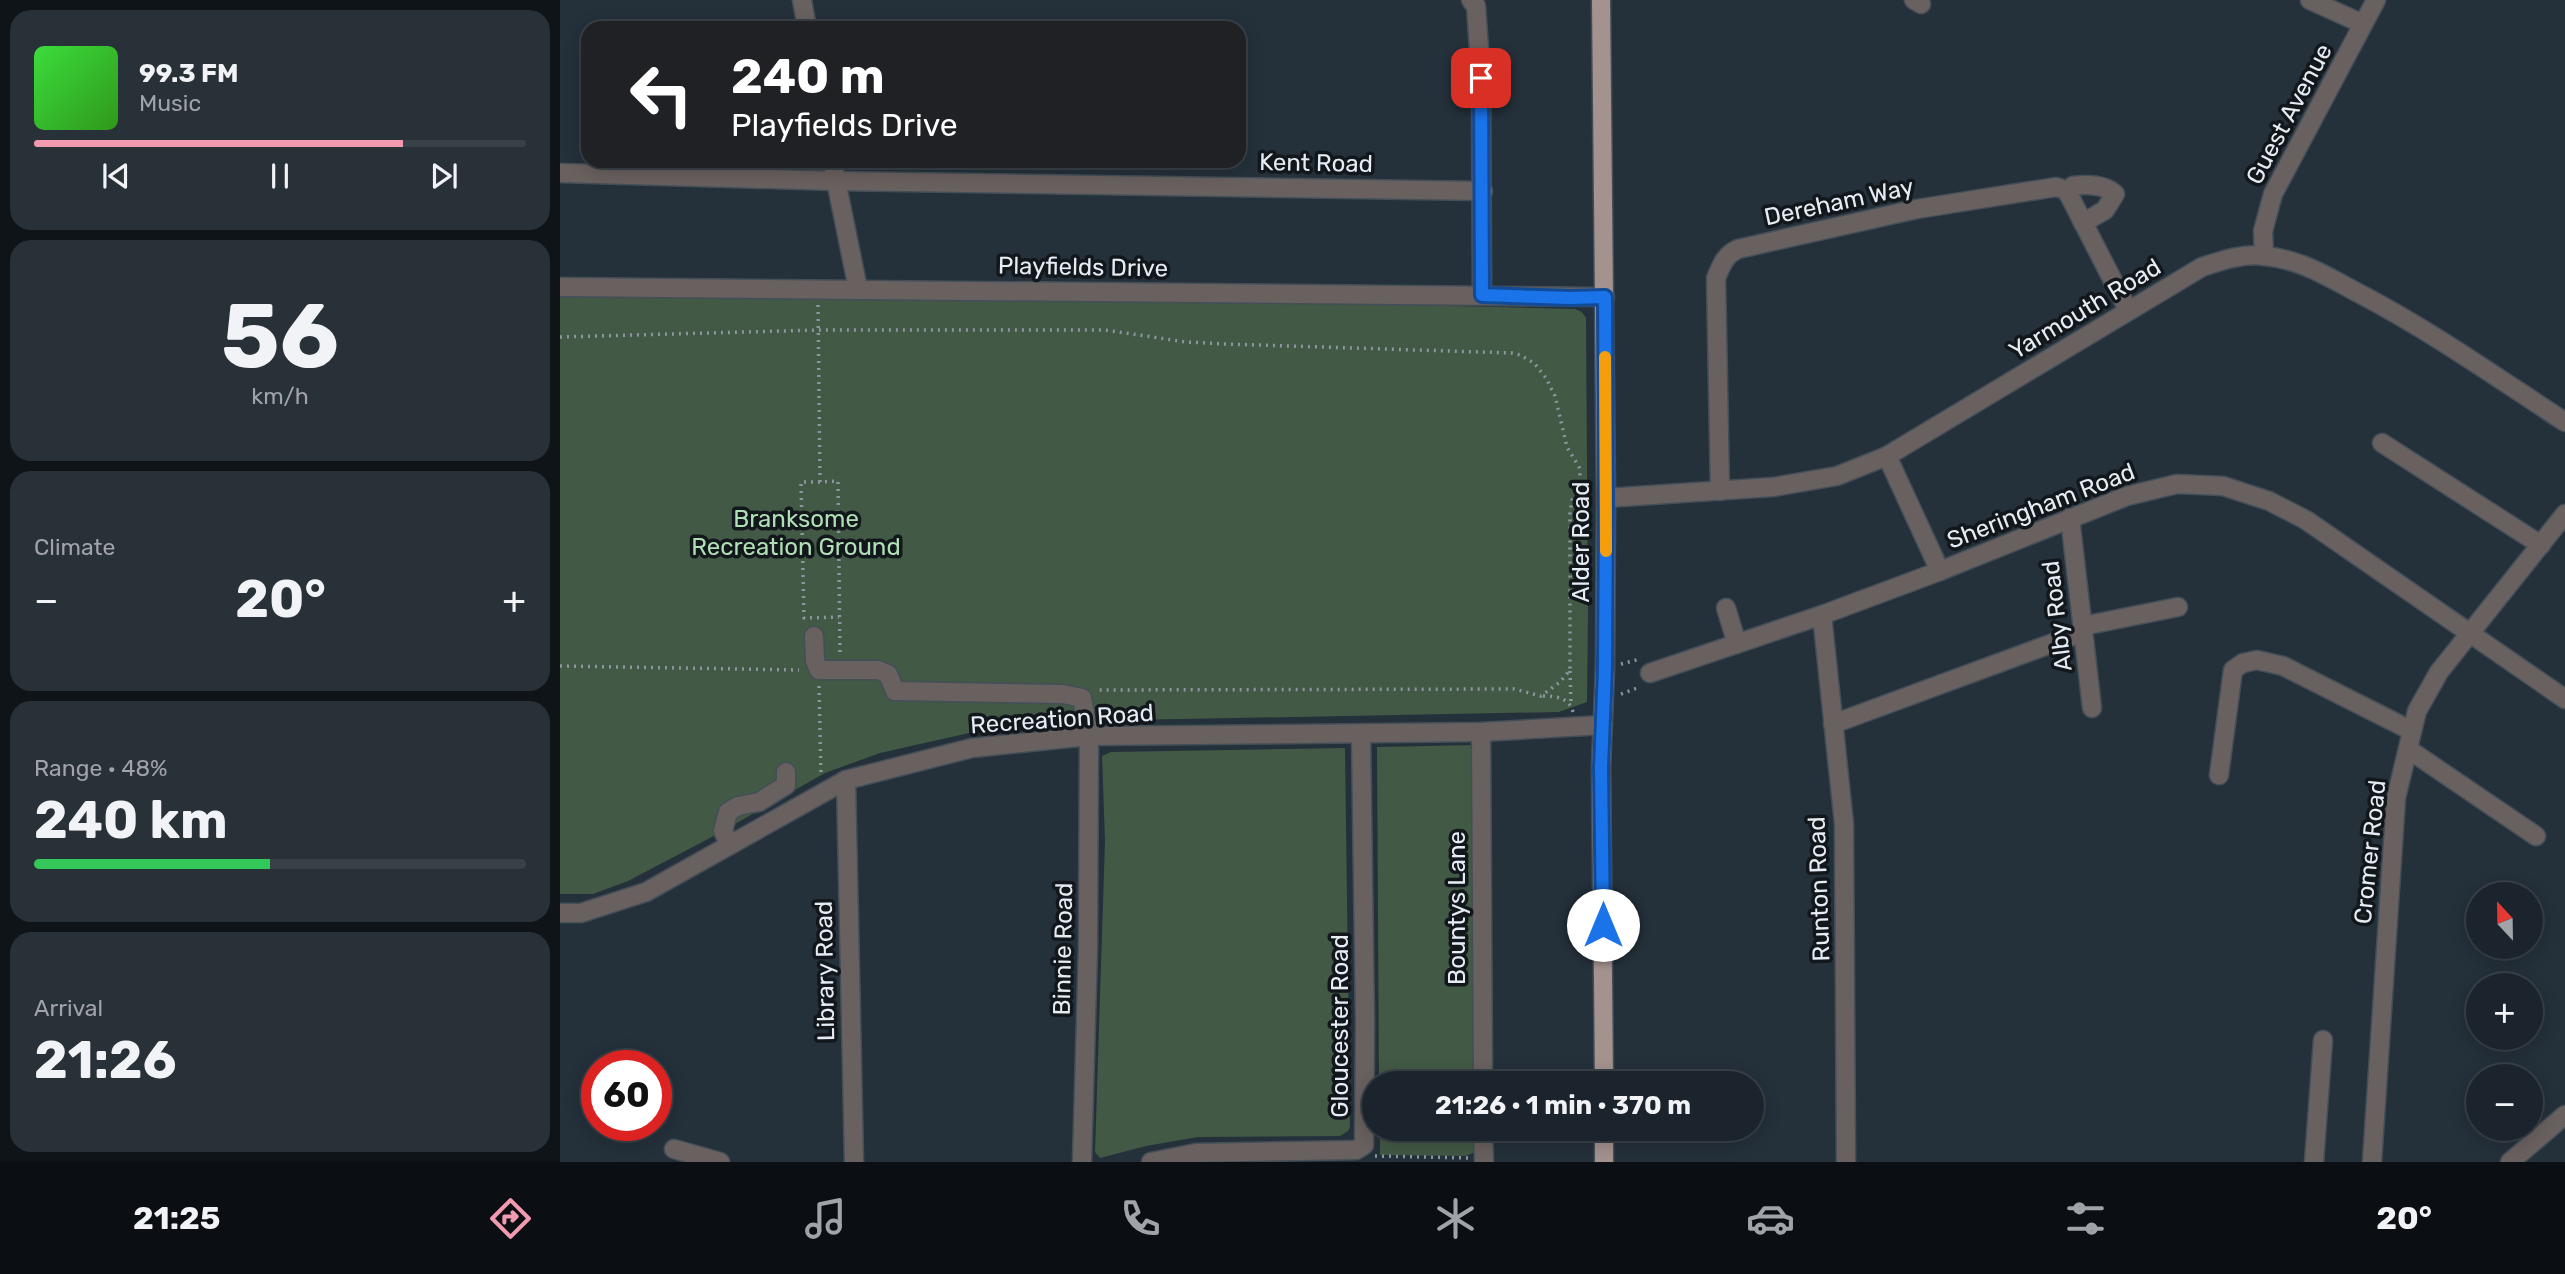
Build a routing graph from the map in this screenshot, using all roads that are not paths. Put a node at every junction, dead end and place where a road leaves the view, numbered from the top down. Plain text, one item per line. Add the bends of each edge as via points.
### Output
1 (802, 0) edge
2 (1471, 0) edge
3 (1601, 0) edge
4 (2310, 0) edge
5 (2376, 0) edge
6 (806, 21) edge
7 (2363, 24) junction
8 (833, 168) edge
9 (560, 173) edge
10 (836, 181) junction
11 (1483, 191) junction
12 (2069, 195) junction
13 (2084, 223) junction
14 (2264, 256) junction
15 (560, 287) edge
16 (858, 289) junction
17 (1482, 295) junction
18 (1605, 297) junction
19 (2128, 310) junction
20 (2565, 422) edge
21 (2382, 443) dead end
22 (1887, 456) junction
23 (1720, 491) junction
24 (1606, 498) junction
25 (2565, 514) edge
26 (2070, 518) junction
27 (2540, 545) junction
28 (1940, 571) junction
29 (2178, 607) dead end
30 (1726, 608) dead end
31 (1822, 615) junction
32 (2083, 629) junction
33 (2469, 634) junction
34 (814, 636) dead end
35 (1737, 644) junction
36 (1650, 673) road end
37 (2565, 699) edge
38 (2092, 708) dead end
39 (1833, 724) junction
40 (1603, 725) junction
41 (2412, 731) junction
42 (1481, 732) junction
43 (1361, 734) junction
44 (1089, 736) junction
45 (2408, 749) junction
46 (786, 772) dead end
47 (2219, 775) dead end
48 (846, 780) junction
49 (2536, 836) dead end
50 (730, 845) junction
51 (560, 913) edge
52 (2323, 1040) dead end
53 (1483, 1071) edge
54 (1604, 1071) edge
55 (2565, 1115) edge
56 (1483, 1141) edge
57 (1604, 1141) edge
58 (674, 1149) dead end
59 (1484, 1160) edge
60 (720, 1162) edge
61 (854, 1162) edge
62 (1082, 1162) edge
63 (1151, 1162) edge
64 (1604, 1162) edge
65 (1846, 1162) edge
66 (2314, 1162) edge
67 (2372, 1162) edge
68 (2510, 1162) edge

1 - 6 street
2 - 11 street via 1476,6 1481,78
3 - 18 main road, Alder Road
4 - 7 street
5 - 7 street, Guest Avenue
7 - 14 street, Guest Avenue via 2273,194 2263,231
8 - 10 street
9 - 10 street, Kent Road
10 - 11 street, Kent Road
10 - 16 street
11 - 17 street
12 - 13 street
12 - 13 street via 2073,186 2084,184 2115,194 2105,210
12 - 23 street, Dereham Way via 2056,187 1917,209 1729,253 1716,278
13 - 19 street
14 - 19 street, Yarmouth Road via 2239,256 2202,267
14 - 20 street, Yarmouth Road via 2295,261 2338,280
15 - 16 street, Playfields Drive
16 - 17 street, Playfields Drive
17 - 18 street, Playfields Drive
18 - 24 main road, Alder Road
19 - 22 street, Yarmouth Road
21 - 27 street
22 - 23 street, Yarmouth Road via 1837,476
22 - 28 street
23 - 24 street, Yarmouth Road
24 - 40 main road, Alder Road
25 - 27 street, Cromer Road
26 - 28 street, Sheringham Road
26 - 32 street, Alby Road
26 - 33 street, Sheringham Road via 2127,495 2177,484 2223,486 2269,500 2306,520
27 - 33 street, Cromer Road
28 - 31 street, Sheringham Road
29 - 32 street
30 - 35 street
31 - 35 street, Sheringham Road
31 - 39 street, Runton Road
32 - 38 street, Alby Road
32 - 39 street
33 - 37 street, Sheringham Road
33 - 41 street, Cromer Road via 2439,672 2417,711
34 - 44 street, Binnie Road via 814,661 819,670 878,670 888,674 895,691 1082,698
35 - 36 street, Sheringham Road
39 - 65 street, Runton Road via 1844,824
40 - 42 street, Recreation Road
40 - 54 main road, Alder Road
41 - 45 street, Cromer Road
41 - 47 street via 2283,666 2257,660 2243,663 2233,670
42 - 43 street, Recreation Road
42 - 53 street, Bountys Lane
43 - 44 street, Recreation Road
43 - 63 street, Gloucester Road via 1364,1145 1356,1150 1196,1153
44 - 48 street, Recreation Road via 972,748
44 - 62 street, Binnie Road
45 - 49 street
45 - 67 street, Cromer Road via 2396,798
46 - 50 street via 786,785 759,802 728,813 723,831
48 - 50 street, Recreation Road
48 - 61 street, Library Road
50 - 51 street, Recreation Road via 628,899 581,913
52 - 66 street
55 - 68 street
56 - 59 street
57 - 64 main road
58 - 60 street

